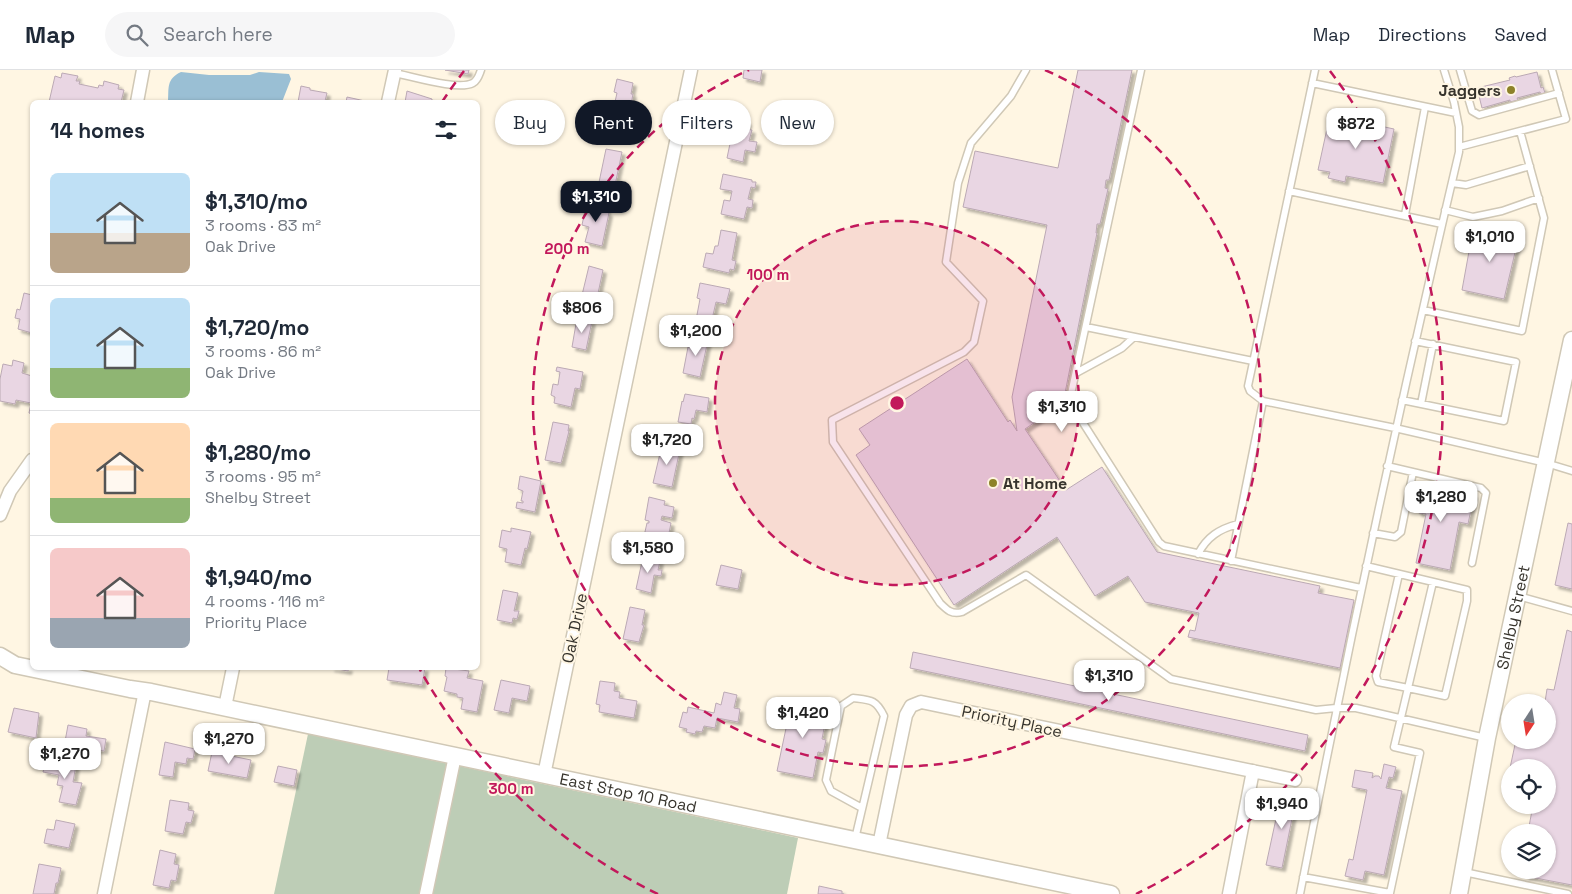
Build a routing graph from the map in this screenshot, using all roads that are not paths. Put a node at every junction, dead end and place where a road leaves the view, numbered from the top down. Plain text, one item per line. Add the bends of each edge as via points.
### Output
1 (143, 70) edge
2 (481, 70) edge
3 (690, 70) edge
4 (1026, 70) edge
5 (1141, 70) edge
6 (1315, 70) edge
7 (1460, 70) edge
8 (1552, 70) edge
9 (394, 71) edge
10 (1447, 71) edge
11 (1312, 83) junction
12 (1559, 94) junction
13 (137, 100) edge
14 (388, 100) edge
15 (1426, 107) junction
16 (1456, 113) junction
17 (1520, 131) junction
18 (1459, 147) junction
19 (1530, 166) junction
20 (1452, 182) junction
21 (1289, 191) junction
22 (1539, 198) junction
23 (1445, 210) junction
24 (1405, 215) junction
25 (1442, 224) junction
26 (1423, 310) junction
27 (1086, 326) junction
28 (1134, 337) junction
29 (1572, 340) edge
30 (1416, 341) junction
31 (1433, 344) junction
32 (1253, 362) junction
33 (1569, 368) edge
34 (1076, 373) junction
35 (1402, 400) junction
36 (1263, 402) junction
37 (1421, 404) junction
38 (1395, 428) junction
39 (30, 463) edge
40 (1546, 463) junction
41 (1387, 466) junction
42 (1572, 471) edge
43 (1413, 472) junction
44 (0, 515) edge
45 (1238, 524) junction
46 (1373, 533) junction
47 (1198, 554) junction
48 (1231, 561) junction
49 (1472, 563) dead end
50 (1366, 566) junction
51 (1399, 574) junction
52 (1433, 582) junction
53 (1361, 588) junction
54 (1517, 596) junction
55 (1572, 611) edge
56 (0, 656) edge
57 (30, 668) edge
58 (40, 670) edge
59 (233, 670) edge
60 (1408, 688) junction
61 (145, 691) junction
62 (225, 707) junction
63 (1336, 708) junction
64 (1401, 719) junction
65 (1487, 738) junction
66 (456, 756) junction
67 (1253, 771) junction
68 (544, 775) junction
69 (1295, 780) dead end
70 (862, 808) junction
71 (855, 840) junction
72 (879, 845) junction
73 (1464, 872) junction
74 (1303, 877) junction
75 (1075, 890) edge
76 (104, 894) edge
77 (426, 894) edge
78 (1111, 894) edge
79 (1229, 894) edge
80 (1300, 894) edge
81 (1460, 894) edge
82 (1568, 894) edge

1 - 13 street
2 - 9 lane via 474,82 457,86
3 - 68 street, Oak Drive
4 - 63 lane via 1011,96 971,143 958,183 946,262 983,301 974,342 964,352 832,420 833,442 940,603 950,613 962,612 1026,575 1170,680 1316,710
5 - 27 lane
6 - 11 lane
7 - 12 lane via 1472,111 1479,115
8 - 12 lane
9 - 14 street
10 - 16 lane
11 - 15 lane
11 - 21 lane
12 - 17 lane via 1566,118
15 - 16 lane
15 - 24 lane
16 - 18 lane
17 - 18 lane
17 - 19 lane
18 - 20 lane
19 - 20 lane via 1466,185
19 - 22 lane
20 - 23 lane
21 - 24 lane
21 - 32 lane
22 - 23 lane via 1474,217
22 - 26 lane via 1544,218 1522,331
23 - 25 lane
24 - 25 lane
25 - 26 lane
26 - 30 lane
27 - 28 lane
27 - 34 lane
28 - 32 lane
28 - 34 lane via 1122,348
29 - 33 street, Shelby Street
30 - 31 lane
30 - 35 lane
31 - 37 lane
31 - 37 lane via 1516,362 1504,421
32 - 36 lane via 1248,386
33 - 40 street, Shelby Street
34 - 47 lane via 1072,404 1159,542
35 - 37 lane
35 - 38 lane
36 - 38 lane
36 - 45 lane
38 - 40 lane
38 - 41 lane
39 - 44 street via 10,491
40 - 42 lane
40 - 54 street, Shelby Street
41 - 43 lane
41 - 46 lane
43 - 46 lane via 1401,532 1395,537
43 - 49 lane via 1481,488 1486,492
45 - 47 lane via 1226,527 1204,542
45 - 48 lane
46 - 50 lane
47 - 48 lane
48 - 53 lane
50 - 51 lane
50 - 53 lane
51 - 52 lane
51 - 60 lane via 1376,676 1378,682
52 - 60 lane
52 - 60 lane via 1468,590 1445,696
53 - 63 lane
54 - 55 lane
54 - 65 street, Shelby Street
56 - 57 street, East Stop 10 Road via 15,665
58 - 61 street, East Stop 10 Road
59 - 62 street
60 - 64 lane
61 - 62 street, East Stop 10 Road
61 - 76 street
62 - 66 street, East Stop 10 Road
63 - 64 lane via 1356,708
63 - 74 lane
64 - 65 lane
64 - 74 lane via 1394,747 1420,753 1390,893
65 - 73 street, Shelby Street
66 - 68 street, East Stop 10 Road
66 - 77 street
67 - 69 street, Priority Place
67 - 72 street, Priority Place via 921,702 911,706 906,715
67 - 79 street
68 - 71 street, East Stop 10 Road
70 - 70 lane via 884,716 878,705 853,698 841,706 826,780 831,791
70 - 71 lane
71 - 72 street, East Stop 10 Road
72 - 75 street, East Stop 10 Road
73 - 81 street, Shelby Street
73 - 82 lane
74 - 80 lane
75 - 78 street, East Stop 10 Road

